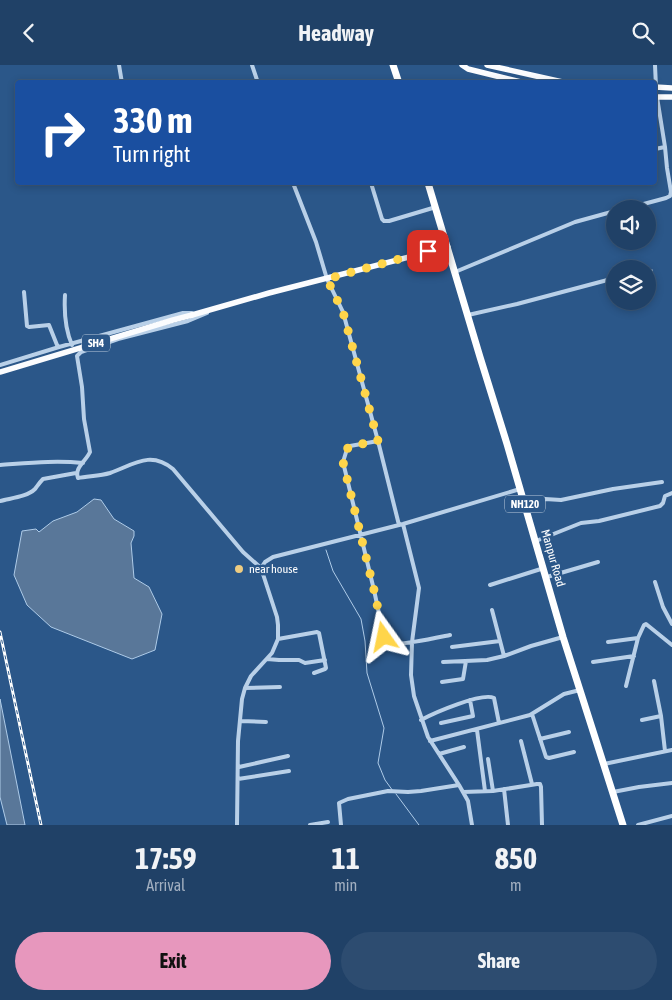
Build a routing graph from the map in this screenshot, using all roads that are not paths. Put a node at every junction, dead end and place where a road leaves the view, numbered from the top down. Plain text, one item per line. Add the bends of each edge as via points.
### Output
1 (119, 65) edge
2 (252, 65) edge
3 (393, 65) edge
4 (462, 65) edge
5 (487, 65) edge
6 (655, 65) edge
7 (122, 80) edge
8 (257, 80) edge
9 (397, 80) edge
10 (514, 80) edge
11 (553, 80) edge
12 (655, 80) edge
13 (657, 87) edge
14 (672, 87) edge
15 (657, 97) edge
16 (672, 97) edge
17 (657, 103) edge
18 (665, 147) junction
19 (657, 149) edge
20 (294, 185) edge
21 (372, 185) edge
22 (429, 185) edge
23 (671, 194) edge
24 (656, 201) edge
25 (436, 207) junction
26 (606, 213) edge
27 (448, 247) junction
28 (455, 272) junction
29 (327, 279) junction
30 (606, 280) edge
31 (24, 292) dead end
32 (64, 295) dead end
33 (210, 311) junction
34 (194, 314) junction
35 (468, 315) junction
36 (71, 344) junction
37 (59, 347) junction
38 (77, 356) junction
39 (0, 365) edge
40 (0, 373) edge
41 (378, 441) junction
42 (83, 463) junction
43 (0, 465) edge
44 (76, 473) junction
45 (662, 482) dead end
46 (520, 489) junction
47 (672, 493) edge
48 (0, 501) edge
49 (525, 504) junction
50 (401, 525) junction
51 (361, 536) junction
52 (536, 541) junction
53 (598, 562) dead end
54 (261, 568) junction
55 (544, 568) junction
56 (547, 577) junction
57 (656, 582) dead end
58 (490, 585) dead end
59 (492, 610) dead end
60 (672, 624) edge
61 (450, 635) dead end
62 (563, 637) junction
63 (638, 638) junction
64 (278, 639) junction
65 (500, 641) junction
66 (412, 642) junction
67 (608, 642) dead end
68 (672, 645) edge
69 (452, 647) dead end
70 (504, 656) junction
71 (634, 656) junction
72 (267, 659) junction
73 (325, 660) junction
74 (466, 661) junction
75 (443, 662) dead end
76 (593, 662) dead end
77 (314, 673) dead end
78 (654, 681) dead end
79 (442, 682) dead end
80 (626, 686) dead end
81 (280, 687) dead end
82 (245, 688) junction
83 (580, 690) junction
84 (470, 700) junction
85 (532, 714) junction
86 (661, 716) junction
87 (421, 720) junction
88 (642, 720) dead end
89 (240, 721) junction
90 (266, 722) dead end
91 (441, 723) dead end
92 (499, 723) junction
93 (477, 729) junction
94 (569, 732) dead end
95 (540, 739) junction
96 (430, 741) junction
97 (522, 741) dead end
98 (464, 747) dead end
99 (672, 750) edge
100 (665, 751) junction
101 (574, 753) dead end
102 (439, 754) junction
103 (288, 756) dead end
104 (488, 759) dead end
105 (604, 764) junction
106 (239, 767) junction
107 (289, 771) dead end
108 (238, 779) junction
109 (672, 783) edge
110 (532, 784) junction
111 (459, 785) junction
112 (504, 789) junction
113 (485, 791) junction
114 (493, 791) junction
115 (463, 792) junction
116 (612, 792) junction
117 (672, 816) edge
118 (328, 822) dead end
119 (238, 825) edge
120 (310, 825) edge
121 (341, 825) edge
122 (472, 825) edge
123 (508, 825) edge
124 (542, 825) edge
125 (623, 825) edge
126 (638, 825) edge

1 - 7 street
2 - 8 street
3 - 9 highway
4 - 10 main road
5 - 11 main road
6 - 12 street
13 - 14 main road
15 - 16 main road
17 - 18 street
18 - 19 street
18 - 23 street
20 - 29 street
21 - 25 street via 382,219 386,222
22 - 25 highway, Manpur Road / NH120
23 - 24 street
25 - 27 highway, Manpur Road / NH120
26 - 28 street via 574,222
27 - 28 highway, Manpur Road / NH120
27 - 29 main road, SH4
28 - 35 highway, Manpur Road / NH120
29 - 33 main road, SH4
29 - 41 street via 343,312
30 - 35 street
31 - 37 street via 27,326 49,325
32 - 36 street via 64,315
33 - 34 main road, SH4
33 - 38 street via 188,321 118,339
34 - 36 street via 183,313
34 - 40 main road, SH4, bridge
35 - 46 highway, Manpur Road / NH120
36 - 37 street
36 - 38 street
37 - 39 street
38 - 42 street via 90,450
41 - 50 street
41 - 51 street via 350,446 343,462
42 - 43 street via 49,461
42 - 44 street
44 - 48 street via 43,479 31,492
44 - 54 street via 78,478 110,473 139,461 162,461
45 - 49 street
46 - 49 highway, Manpur Road / NH120
46 - 50 street
47 - 52 street via 660,506 581,523
49 - 52 highway, Manpur Road / NH120
50 - 51 street
50 - 66 street via 419,588
51 - 54 street via 273,557
51 - 66 street via 386,641 392,644
52 - 55 highway, Manpur Road / NH120
53 - 56 street
54 - 64 street via 277,617
55 - 56 highway, Manpur Road / NH120
55 - 58 street
56 - 62 highway, Manpur Road / NH120
57 - 60 street
59 - 65 street
61 - 66 street
62 - 70 street
62 - 83 highway, Manpur Road / NH120
63 - 67 street
63 - 68 street via 646,624
63 - 71 street
64 - 72 street
64 - 73 street via 317,632
65 - 69 street
65 - 70 street
66 - 87 street via 411,675
70 - 74 street
71 - 76 street
71 - 80 street
72 - 73 street via 304,663
72 - 82 street via 253,672
73 - 77 street via 326,669
74 - 75 street
74 - 79 street via 464,679
78 - 86 street
81 - 82 street
82 - 89 street
83 - 85 street via 564,694
83 - 105 highway, Manpur Road / NH120
84 - 87 street
84 - 91 street via 473,716
84 - 92 street via 493,697
85 - 92 street
85 - 95 street
86 - 88 street
86 - 100 street
87 - 96 street
89 - 90 street
89 - 106 street
92 - 93 street
93 - 96 street
93 - 113 street
94 - 95 street
95 - 101 street via 548,758
96 - 102 street
97 - 110 street
98 - 102 street
99 - 100 street
100 - 105 street
102 - 111 street
103 - 106 street
104 - 114 street
105 - 116 highway, Manpur Road / NH120
106 - 108 street
107 - 108 street
108 - 119 street
109 - 116 street
110 - 112 street
110 - 124 street via 541,787
111 - 115 street
111 - 121 street via 408,792 388,791 348,799 339,803
112 - 114 street
112 - 123 street
113 - 114 street
113 - 115 street
115 - 122 street
116 - 125 highway, Manpur Road / NH120
117 - 126 street
118 - 120 street

